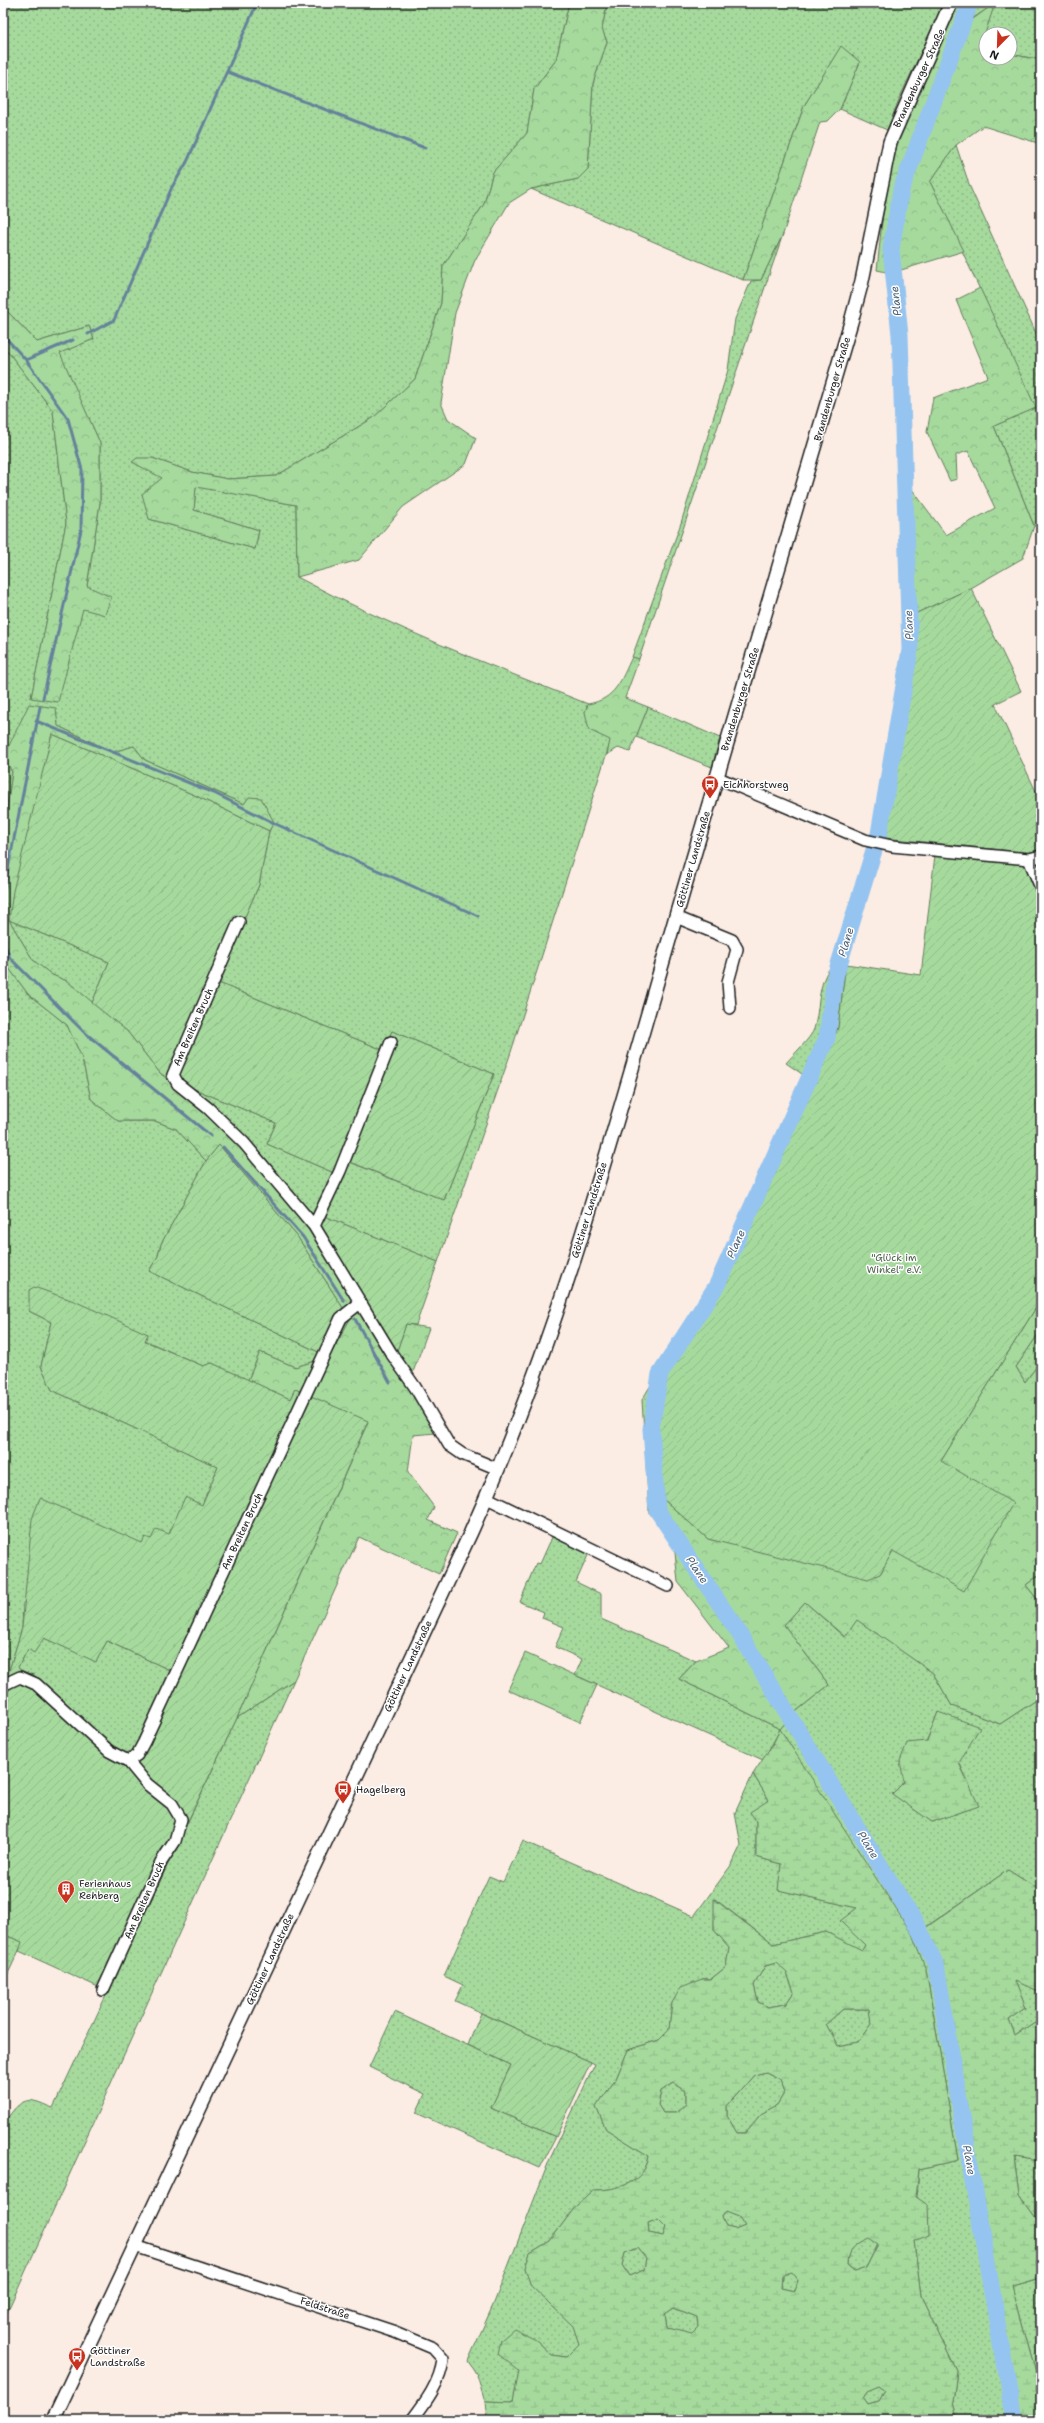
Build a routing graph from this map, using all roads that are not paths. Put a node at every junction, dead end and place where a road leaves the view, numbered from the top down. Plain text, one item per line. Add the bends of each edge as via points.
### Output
1 (951, 3) edge
2 (716, 777) junction
3 (1041, 856) edge
4 (1029, 859) junction
5 (1041, 888) edge
6 (676, 917) junction
7 (239, 922) dead end
8 (730, 1008) dead end
9 (390, 1042) dead end
10 (314, 1226) junction
11 (360, 1303) junction
12 (498, 1469) junction
13 (487, 1498) junction
14 (668, 1586) dead end
15 (3, 1685) edge
16 (128, 1761) junction
17 (103, 1990) dead end
18 (135, 2246) junction
19 (53, 2420) edge
20 (412, 2420) edge

1 - 2 street, Brandenburger Straße via 890,142 853,316
2 - 4 street via 865,840 892,846
2 - 6 street, Göttiner Landstraße
3 - 4 street
4 - 5 street
6 - 8 street, Göttiner Landstraße via 732,940 737,949 728,982
6 - 12 street, Göttiner Landstraße via 567,1284
7 - 10 street, Am Breiten Bruch via 173,1075 178,1084 208,1108 244,1143
9 - 10 street via 340,1171
10 - 11 street, Am Breiten Bruch
11 - 12 street, Am Breiten Bruch via 449,1445 462,1454
11 - 16 street, Am Breiten Bruch via 341,1318 144,1742 137,1755
12 - 13 street, Göttiner Landstraße
13 - 14 street
13 - 18 street, Göttiner Landstraße
15 - 16 street, Am Breiten Bruch via 8,1680 20,1677 36,1684 109,1752
16 - 17 street, Am Breiten Bruch via 142,1780 179,1812 181,1825 175,1841 160,1862
18 - 19 street, Göttiner Landstraße
18 - 20 street, Feldstraße via 359,2319 433,2348 443,2359 440,2372 422,2407

